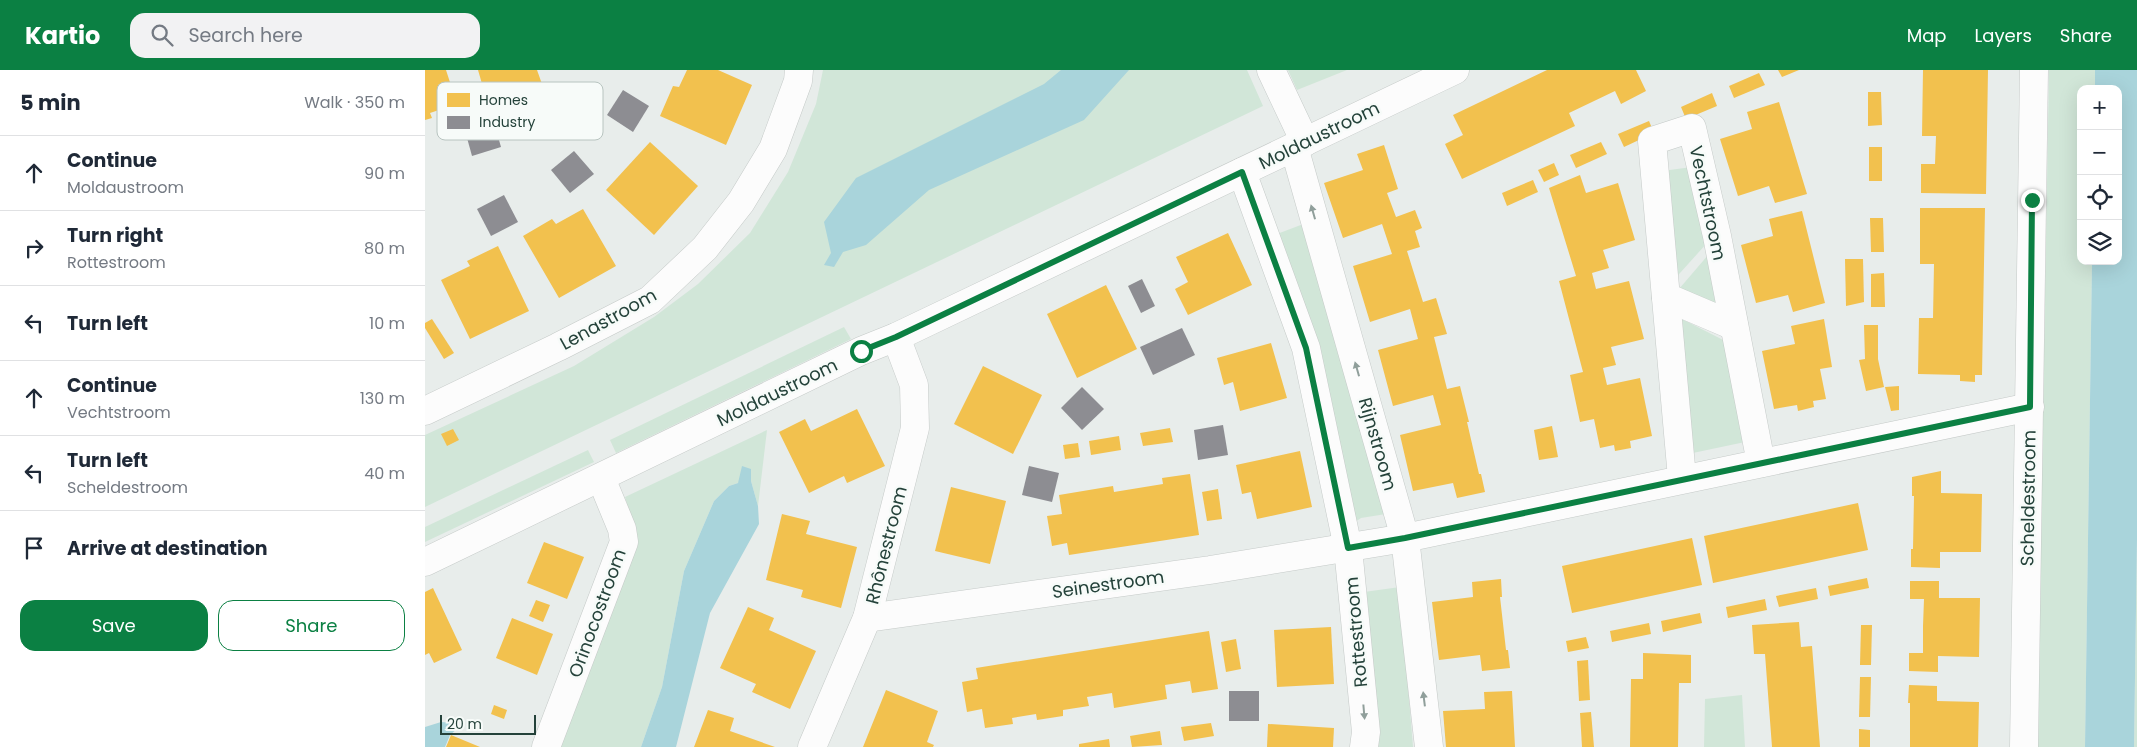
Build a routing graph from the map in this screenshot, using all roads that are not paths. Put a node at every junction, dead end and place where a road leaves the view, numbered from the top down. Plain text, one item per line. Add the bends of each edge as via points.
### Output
1 (799, 70) edge
2 (1271, 70) edge
3 (1455, 70) edge
4 (2034, 70) edge
5 (1299, 144) junction
6 (1242, 172) junction
7 (1666, 297) junction
8 (1734, 326) junction
9 (896, 337) junction
10 (2030, 407) junction
11 (425, 410) edge
12 (1761, 463) junction
13 (601, 478) junction
14 (1682, 478) junction
15 (1405, 538) junction
16 (1348, 548) junction
17 (425, 562) edge
18 (867, 618) junction
19 (546, 747) edge
20 (812, 747) edge
21 (1365, 747) edge
22 (1429, 747) edge
23 (2024, 747) edge

1 - 11 street, Lenastroom via 773,149 741,202 705,248 650,300
2 - 5 street, Rijnstroom
3 - 5 street, Moldaustroom
4 - 10 street, Scheldestroom
5 - 6 street, Moldaustroom
15 -> 5 street, Rijnstroom
6 - 9 street, Moldaustroom
6 - 16 street, Rottestroom via 1306,348
7 - 8 street
7 - 8 street, Vechtstroom via 1652,141 1692,128
7 - 14 street, Vechtstroom
8 - 12 street, Vechtstroom
9 - 13 street, Moldaustroom
9 - 18 street, Rhônestroom via 914,385 915,428
10 - 12 street
10 - 23 street, Scheldestroom
12 - 14 street
13 - 17 street, Moldaustroom
13 - 19 street, Orinocostroom via 622,529 624,542
14 - 15 street
15 - 16 street, Seinestroom
22 -> 15 street, Rijnstroom
16 - 18 street, Seinestroom
16 -> 21 street, Rottestroom
18 - 20 street, Rhônestroom

